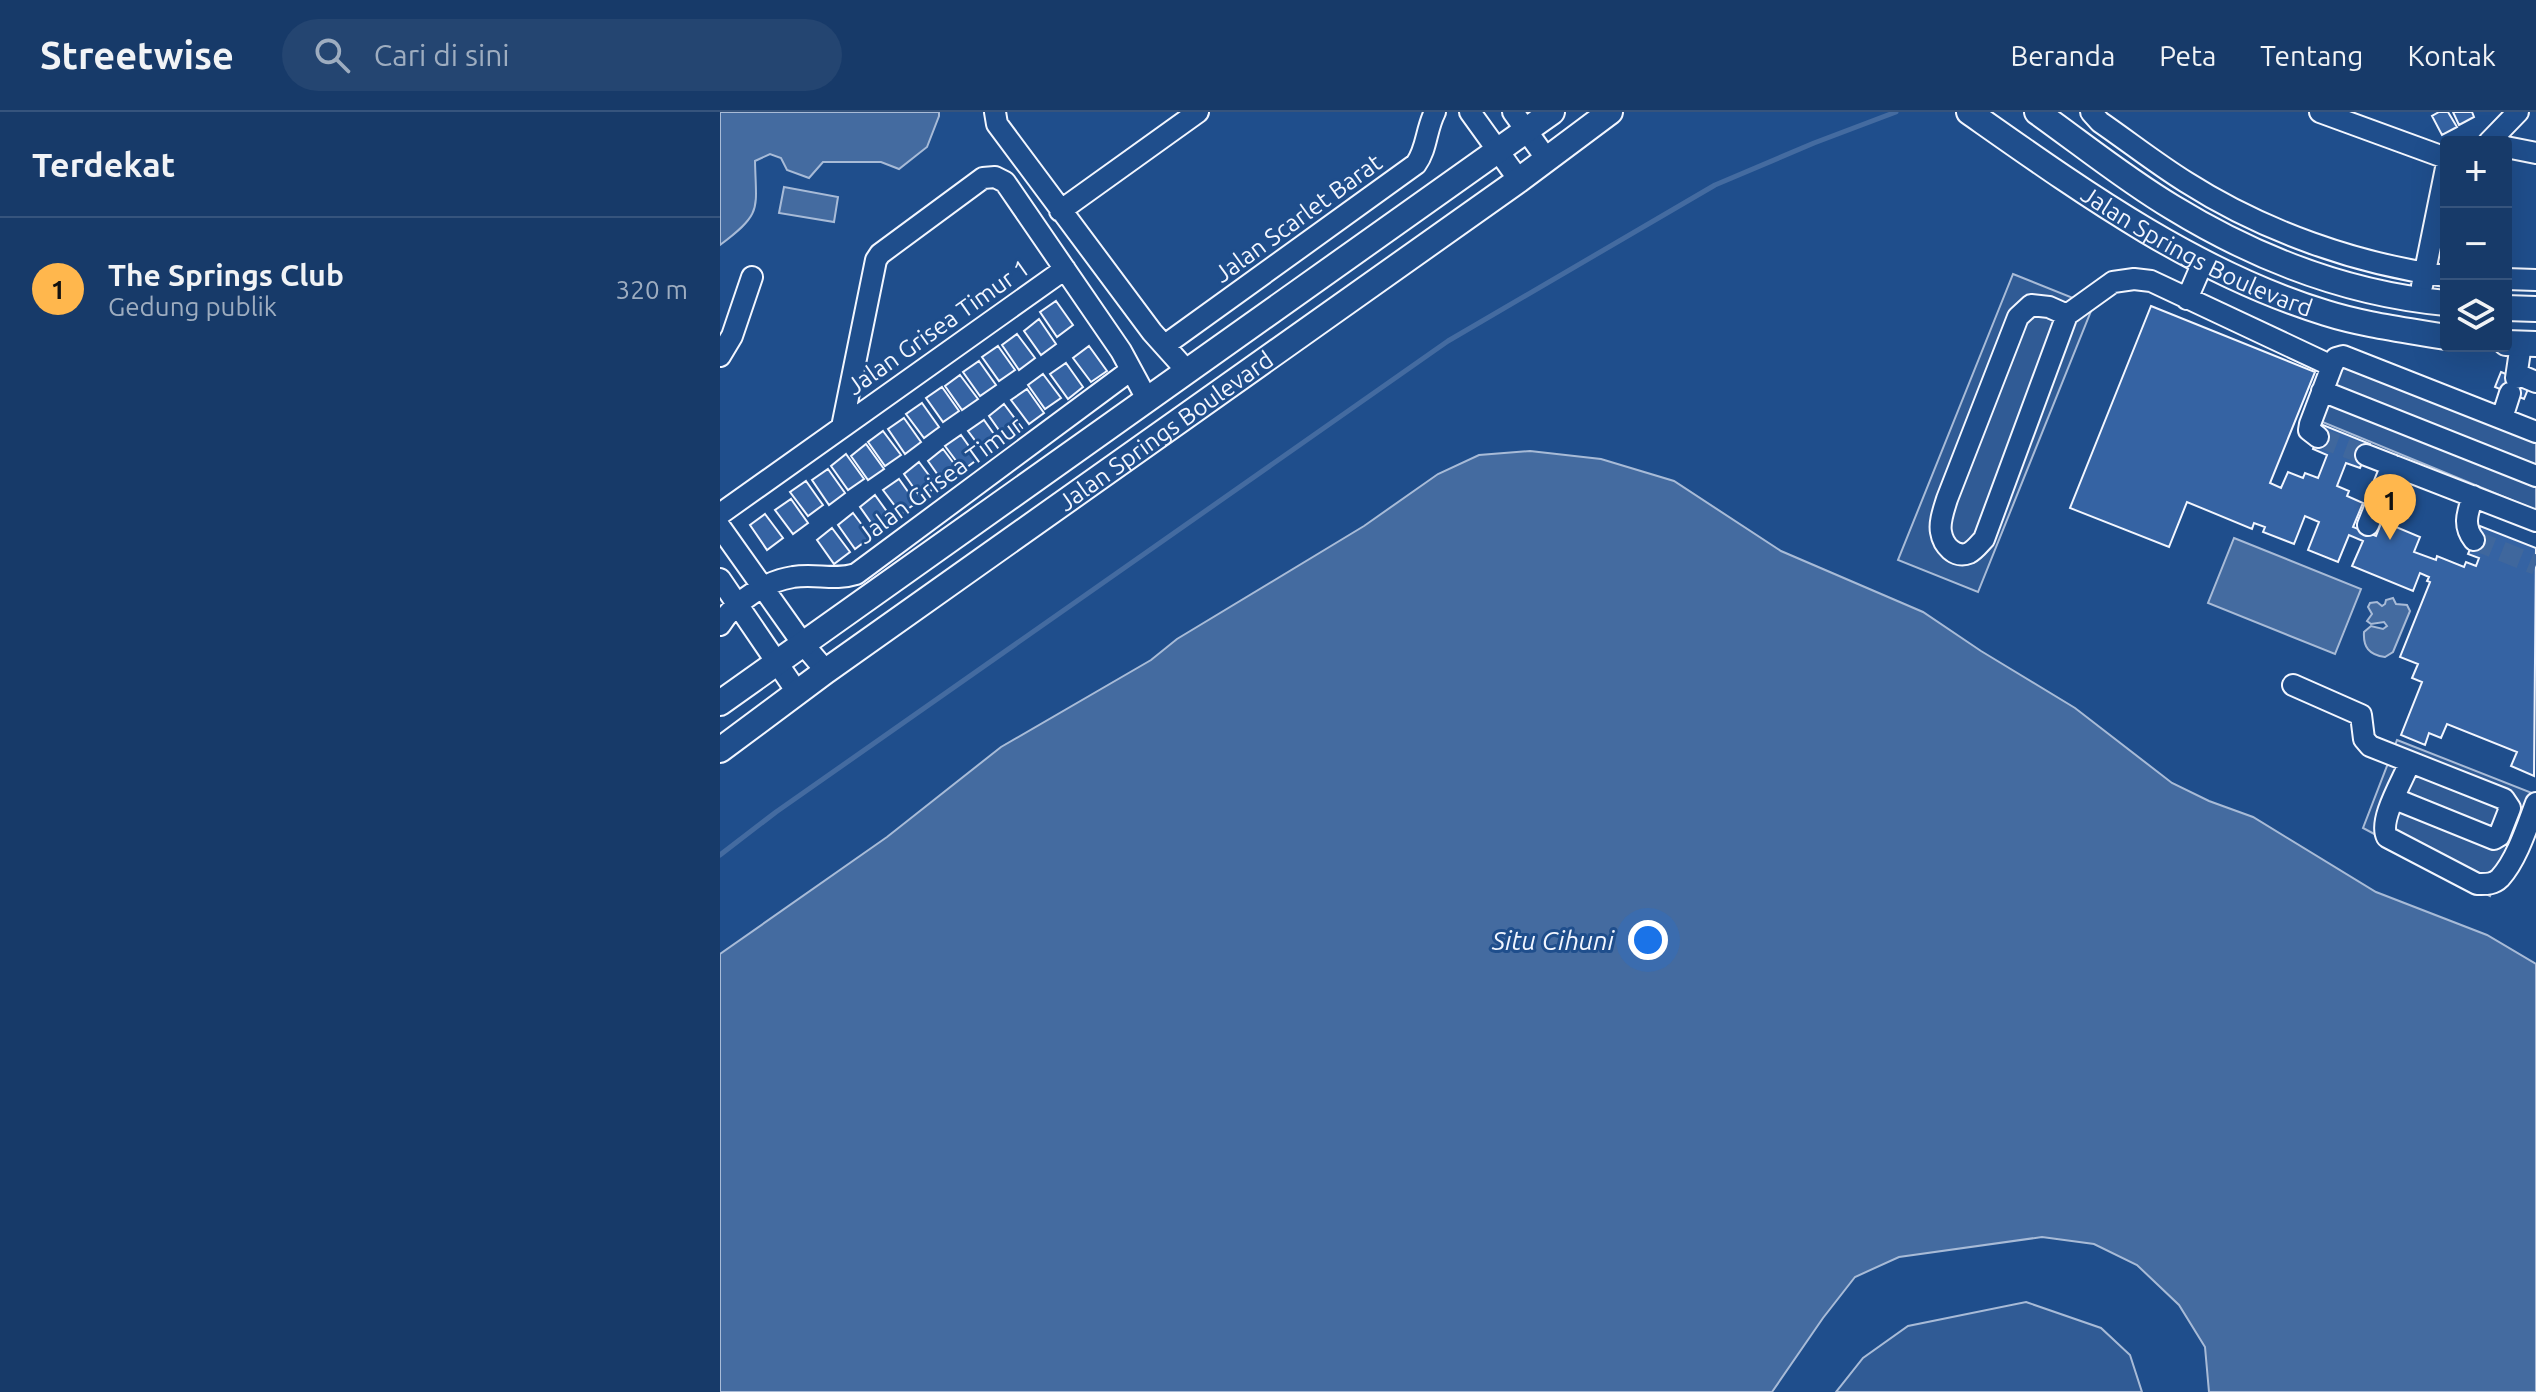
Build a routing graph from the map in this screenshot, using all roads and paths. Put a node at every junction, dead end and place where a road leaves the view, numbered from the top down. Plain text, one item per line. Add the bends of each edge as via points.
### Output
1 (995, 112) edge
2 (1198, 112) edge
3 (1435, 112) edge
4 (1470, 112) edge
5 (1552, 112) edge
6 (1610, 112) edge
7 (2037, 112) edge
8 (2091, 112) edge
9 (2320, 112) edge
10 (2518, 112) edge
11 (1975, 116) edge
12 (1520, 121) edge
13 (2495, 136) edge
14 (2512, 148) edge
15 (1497, 149) junction
16 (2536, 153) edge
17 (2440, 156) edge
18 (1546, 158) junction
19 (1519, 180) junction
20 (2440, 198) edge
21 (1060, 211) junction
22 (2203, 262) junction
23 (1065, 269) junction
24 (2425, 273) junction
25 (2440, 275) edge
26 (752, 277) dead end
27 (2512, 279) edge
28 (2536, 280) edge
29 (2187, 299) junction
30 (2419, 301) junction
31 (2440, 303) edge
32 (2512, 308) edge
33 (2536, 309) edge
34 (2067, 315) junction
35 (2440, 336) edge
36 (2521, 344) edge
37 (1165, 345) junction
38 (720, 356) edge
39 (2332, 366) junction
40 (1131, 370) junction
41 (1187, 371) junction
42 (2520, 382) edge
43 (2322, 391) junction
44 (1147, 399) junction
45 (2502, 418) junction
46 (842, 427) junction
47 (2536, 432) edge
48 (2318, 437) dead end
49 (2366, 455) tunnel mouth
50 (2392, 465) junction
51 (2536, 476) edge
52 (2473, 496) junction
53 (720, 514) edge
54 (2536, 521) edge
55 (2368, 525) dead end
56 (720, 527) edge
57 (2474, 540) dead end
58 (720, 579) edge
59 (763, 587) junction
60 (738, 605) junction
61 (720, 625) edge
62 (803, 644) junction
63 (776, 662) junction
64 (826, 671) junction
65 (2293, 685) dead end
66 (797, 692) junction
67 (720, 703) edge
68 (720, 750) edge
69 (2410, 762) junction
70 (2395, 799) junction
71 (2536, 803) edge

1 - 21 street via 997,124
2 - 21 street
3 - 37 street, Jalan Scarlet Barat via 1416,164
4 - 15 street
5 - 12 main road, Jalan Springs Boulevard
6 - 18 main road, Jalan Springs Boulevard
7 - 30 main road, Jalan Springs Boulevard via 2170,206 2240,245 2334,283
8 - 24 street via 2187,183 2243,214 2341,252
9 - 17 street
10 - 13 street
11 - 22 main road, Jalan Springs Boulevard via 2114,210
12 - 15 main road, Jalan Springs Boulevard
12 - 18 street
14 - 16 street
15 - 19 street
15 - 41 main road, Jalan Springs Boulevard
18 - 19 main road, Jalan Springs Boulevard
19 - 64 main road, Jalan Springs Boulevard
20 - 24 street
21 - 37 street
22 - 29 street
22 - 35 main road, Jalan Springs Boulevard via 2327,314
23 - 40 street
23 - 46 street, Jalan Grisea Timur 1
23 - 46 street, Jalan Grisea Timur 1 via 1005,182 983,178 876,260
24 - 25 street
24 - 30 street
26 - 38 street
27 - 28 street
29 - 34 street via 2151,281 2134,279 2113,282
29 - 39 street
30 - 31 main road, Jalan Springs Boulevard
32 - 33 main road
34 - 34 street via 1984,539 1970,552 1950,550 1940,529 1947,499 2018,317 2031,305
36 - 42 street
37 - 41 street
39 - 43 street
39 - 45 street via 2343,356
40 - 44 street
40 - 59 street, Jalan Grisea Timur via 856,574 793,577
41 - 44 main road, Jalan Springs Boulevard
42 - 45 street
43 - 48 street via 2309,430
43 - 51 street
44 - 62 main road, Jalan Springs Boulevard
45 - 47 street
46 - 53 street, Jalan Grisea Timur 1
49 - 50 street
50 - 52 street
50 - 55 street
52 - 54 street
52 - 57 street via 2467,528
56 - 59 street
58 - 60 street
59 - 60 street
59 - 62 street
60 - 61 street
60 - 63 street
62 - 63 main road, Jalan Springs Boulevard
62 - 64 street
63 - 66 street
63 - 67 main road, Jalan Springs Boulevard
64 - 66 main road, Jalan Springs Boulevard
65 - 69 street via 2358,713 2367,744
66 - 68 main road, Jalan Springs Boulevard
69 - 70 street
69 - 70 street via 2504,799 2508,816 2494,839
70 - 71 street via 2383,828 2387,837 2477,884 2500,878

